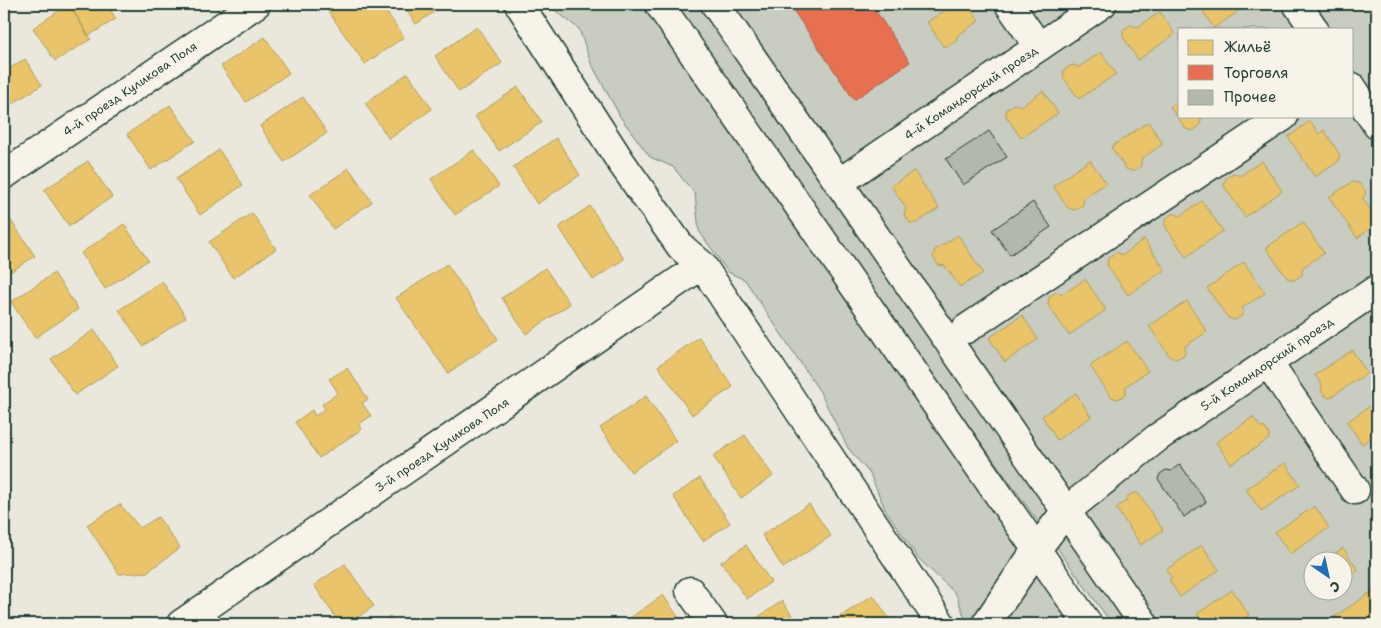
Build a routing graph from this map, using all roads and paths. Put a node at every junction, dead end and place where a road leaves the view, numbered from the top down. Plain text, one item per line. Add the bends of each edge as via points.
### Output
1 (256, 4) edge
2 (519, 4) edge
3 (659, 4) edge
4 (715, 4) edge
5 (1009, 4) edge
6 (1102, 4) edge
7 (1297, 4) edge
8 (1313, 28) edge
9 (1039, 47) junction
10 (1354, 90) edge
11 (1281, 118) edge
12 (1377, 125) edge
13 (4, 175) edge
14 (840, 182) junction
15 (702, 265) junction
16 (1377, 289) edge
17 (966, 329) dead end
18 (1268, 363) junction
19 (1355, 490) dead end
20 (1066, 510) junction
21 (1036, 550) junction
22 (690, 591) dead end
23 (181, 624) edge
24 (713, 624) edge
25 (941, 624) edge
26 (986, 624) edge
27 (1088, 624) edge
28 (1144, 624) edge

1 - 13 street, 4-й проезд Куликова Поля
2 - 15 street via 621,162 681,247
3 - 21 street
4 - 14 street
5 - 9 street
6 - 9 street, 4-й Командорский проезд
7 - 8 street
9 - 14 street, 4-й Командорский проезд
10 - 12 street
11 - 17 street
14 - 20 street
15 - 23 street, 3-й проезд Куликова Поля
15 - 25 street
16 - 18 street, 5-й Командорский проезд
18 - 19 street
18 - 20 street, 5-й Командорский проезд via 1157,438
20 - 21 street, 5-й Командорский проезд
20 - 28 street
21 - 26 street, 5-й Командорский проезд
21 - 27 street
22 - 24 street

